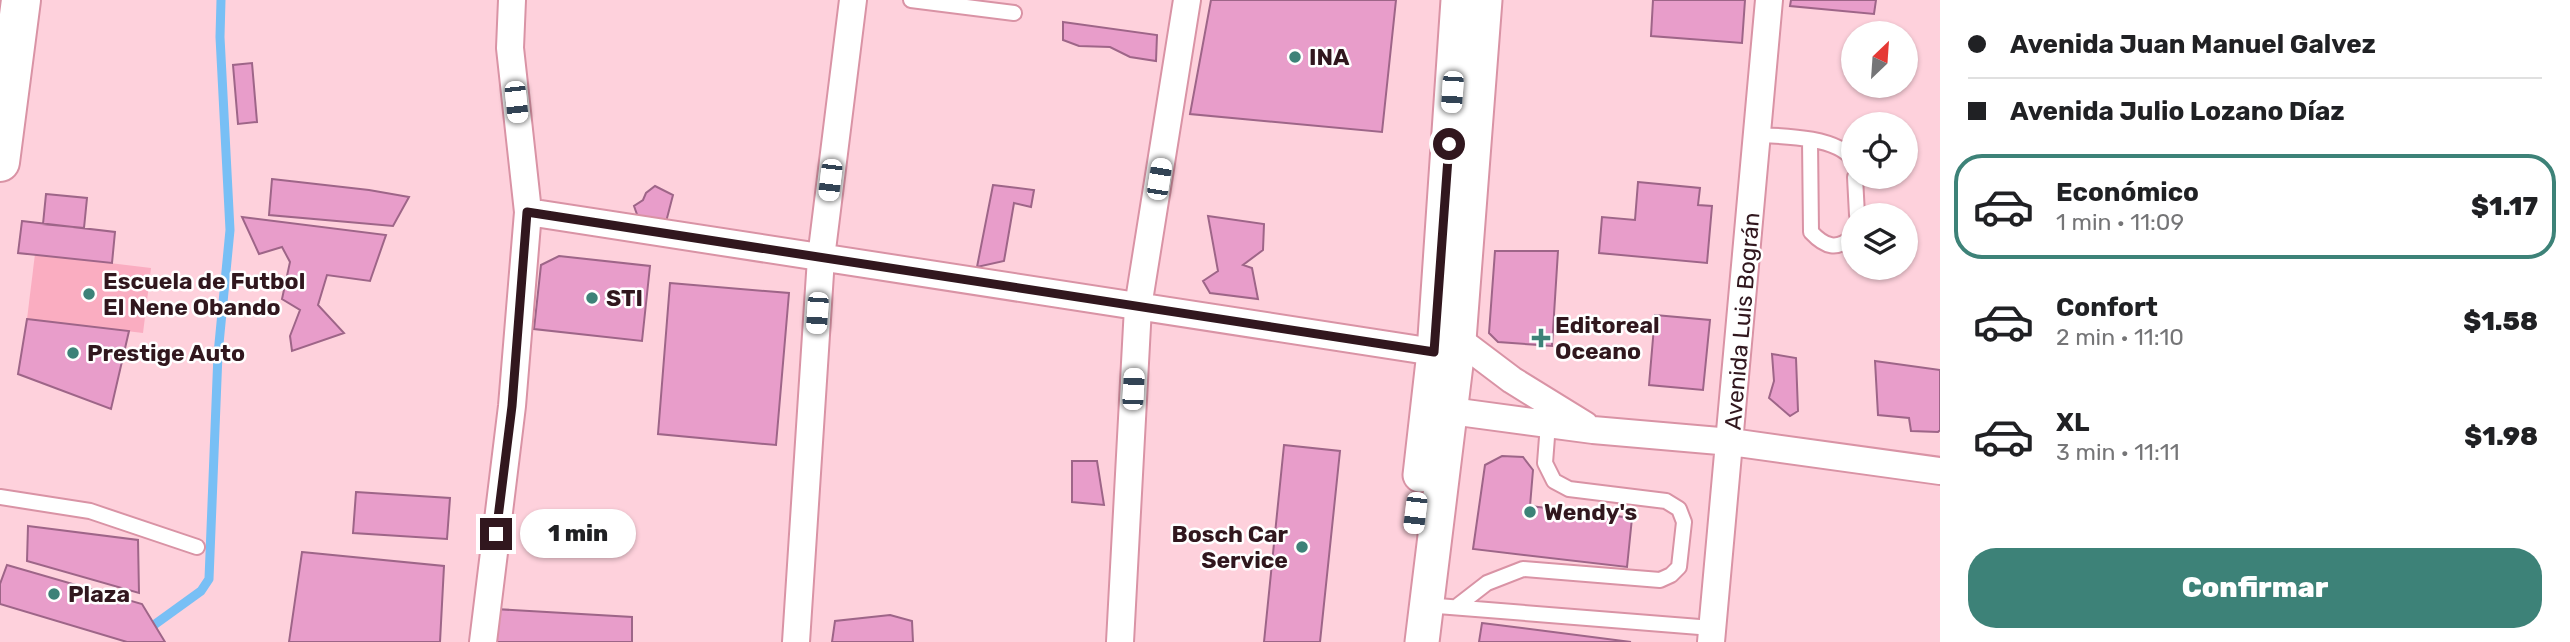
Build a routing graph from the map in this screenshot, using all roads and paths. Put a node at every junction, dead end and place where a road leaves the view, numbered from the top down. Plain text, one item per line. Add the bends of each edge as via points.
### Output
1 (10, 0) edge
2 (21, 0) edge
3 (512, 0) edge
4 (853, 0) edge
5 (911, 0) edge
6 (1188, 0) edge
7 (1458, 0) edge
8 (1485, 0) edge
9 (1769, 0) edge
10 (1014, 13) dead end
11 (0, 75) edge
12 (1758, 135) junction
13 (1810, 141) junction
14 (1841, 148) edge
15 (0, 162) edge
16 (527, 212) junction
17 (1841, 244) edge
18 (821, 258) junction
19 (1138, 307) junction
20 (1447, 346) junction
21 (1451, 411) junction
22 (1548, 425) junction
23 (1592, 430) junction
24 (1731, 442) junction
25 (1940, 471) edge
26 (0, 497) edge
27 (197, 547) dead end
28 (1441, 606) junction
29 (1712, 635) edge
30 (483, 642) edge
31 (796, 642) edge
32 (1121, 642) edge
33 (1401, 642) edge
34 (1422, 642) edge

1 - 11 lane
2 - 15 main road
3 - 16 street via 510,48
4 - 18 street
5 - 10 lane
6 - 19 street
7 - 20 street
8 - 20 street
9 - 12 street, Avenida Luis Bográn
12 - 13 lane
12 - 24 street, Avenida Luis Bográn
13 - 14 lane
13 - 17 lane via 1811,232 1822,244
16 - 18 street
16 - 30 street via 512,406
18 - 19 street
18 - 31 street
19 - 20 street
19 - 32 street
20 - 21 street
20 - 23 street
20 - 33 street
21 - 22 street
21 - 28 street
22 - 23 street
22 - 28 lane via 1545,463 1554,481 1569,489 1667,502 1679,509 1684,522 1679,566 1660,580 1523,569
23 - 24 street
24 - 25 street
24 - 29 street, Avenida Luis Bográn
26 - 27 lane via 90,511
28 - 29 lane
28 - 34 street

